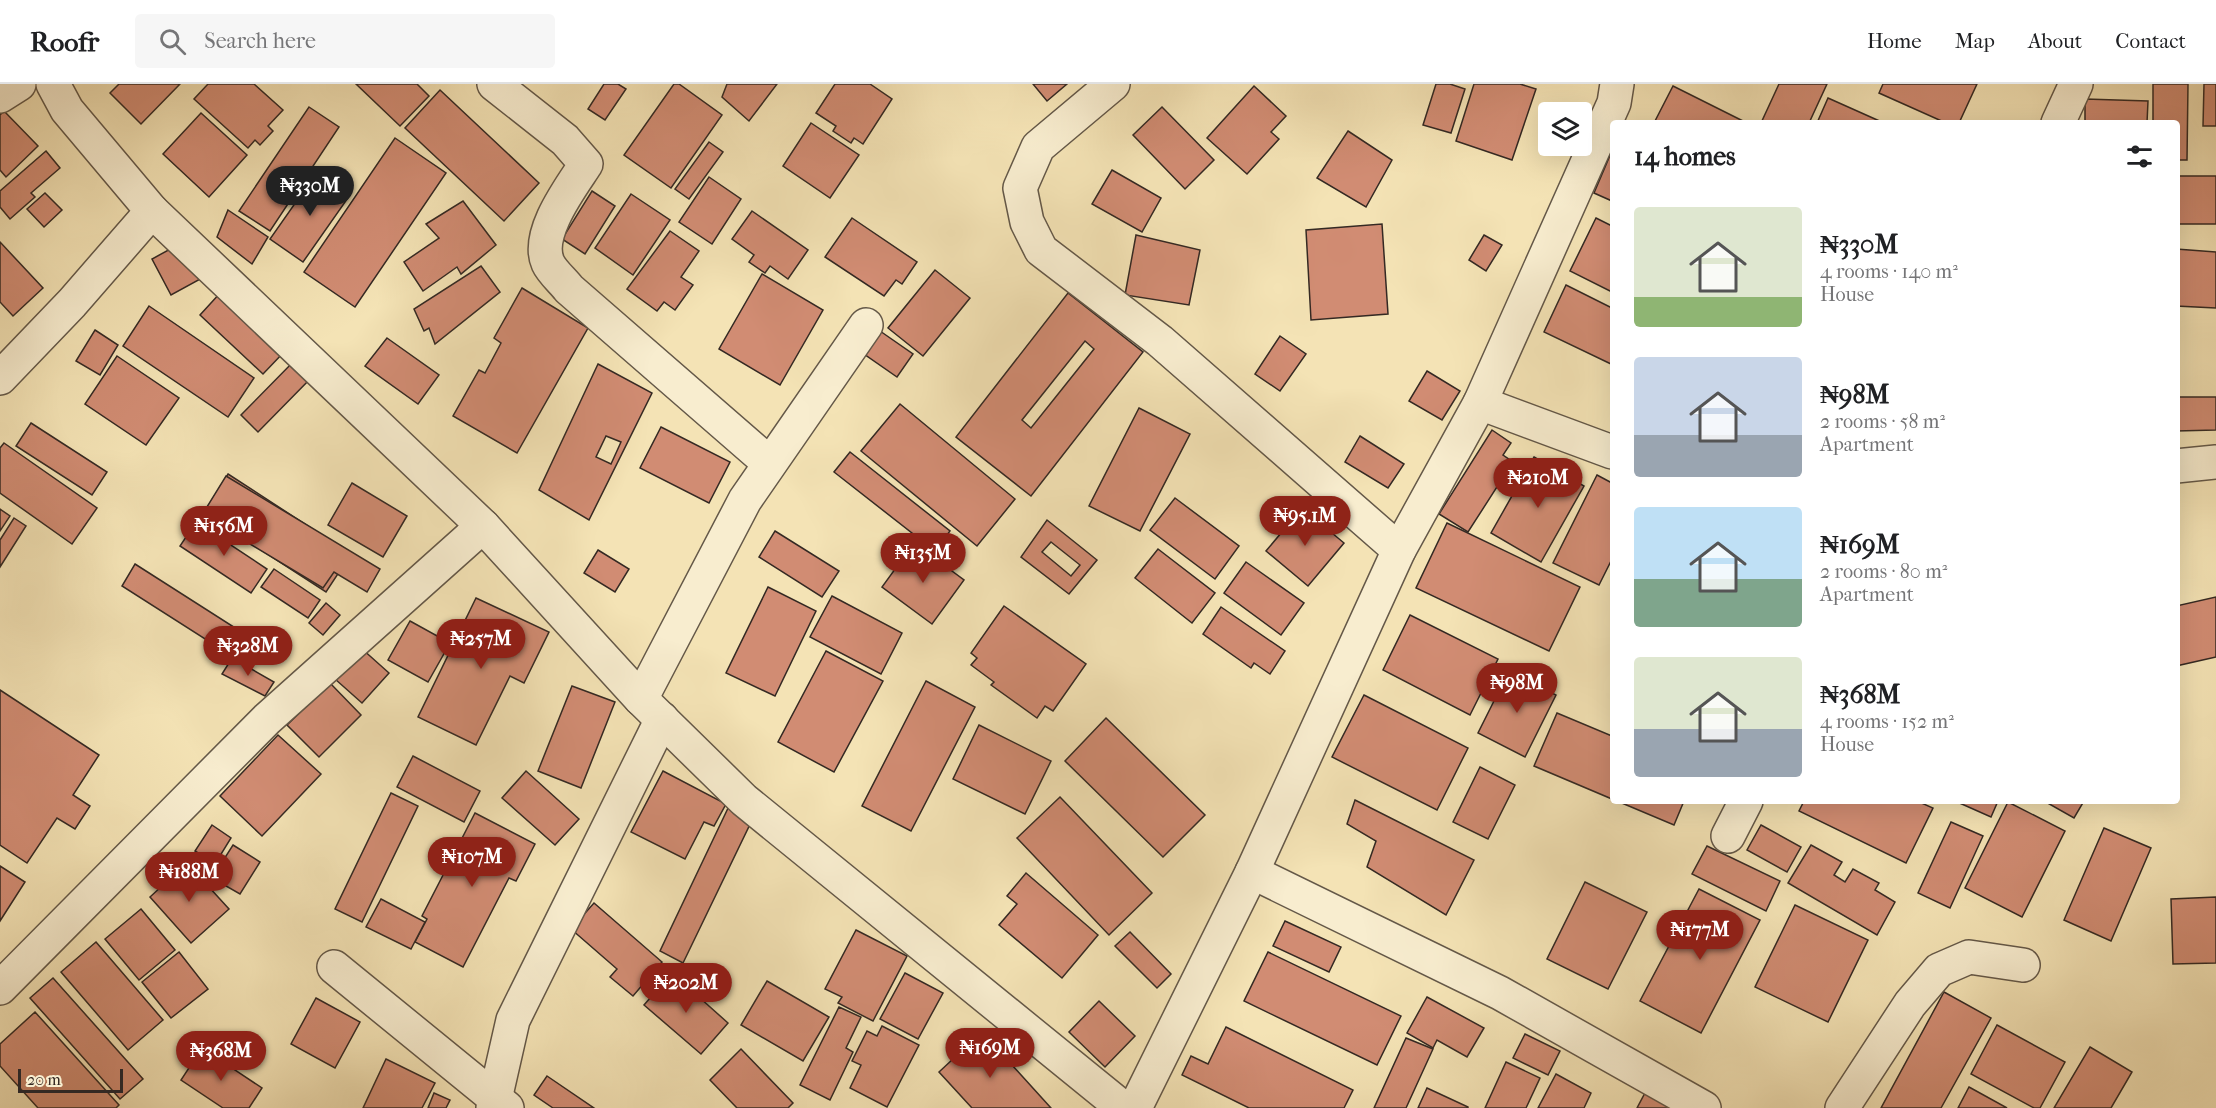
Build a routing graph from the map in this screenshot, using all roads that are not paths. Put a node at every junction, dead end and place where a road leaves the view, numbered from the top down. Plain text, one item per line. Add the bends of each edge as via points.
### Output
1 (19, 84) edge
2 (53, 84) edge
3 (494, 84) edge
4 (1113, 84) edge
5 (1617, 84) edge
6 (2076, 84) edge
7 (0, 96) edge
8 (2059, 120) edge
9 (152, 211) junction
10 (866, 325) dead end
11 (0, 378) edge
12 (1480, 403) junction
13 (1610, 451) edge
14 (2216, 462) edge
15 (769, 463) junction
16 (2180, 466) edge
17 (483, 526) junction
18 (1398, 550) junction
19 (652, 709) junction
20 (1744, 804) edge
21 (1728, 836) dead end
22 (1252, 872) junction
23 (2023, 964) dead end
24 (334, 967) dead end
25 (0, 988) edge
26 (499, 1105) edge
27 (1123, 1108) edge
28 (1135, 1108) edge
29 (1704, 1108) edge
30 (1842, 1108) edge

1 - 7 street
2 - 9 street via 67,110
3 - 15 street via 565,140 586,164 560,204 546,237 548,262 569,289
4 - 18 street via 1038,147 1020,188 1028,222 1041,250 1160,341
5 - 12 street via 1614,103
6 - 8 street
9 - 11 street
9 - 17 street
10 - 15 street
12 - 13 street
12 - 18 street
14 - 16 street
15 - 19 street via 745,500
17 - 19 street
17 - 25 street via 267,719
18 - 22 street
19 - 26 street via 513,1020
19 - 27 street via 744,800
20 - 21 street
22 - 28 street
22 - 29 street via 1500,993
23 - 30 street via 1969,957 1939,970 1910,1004
24 - 26 street

